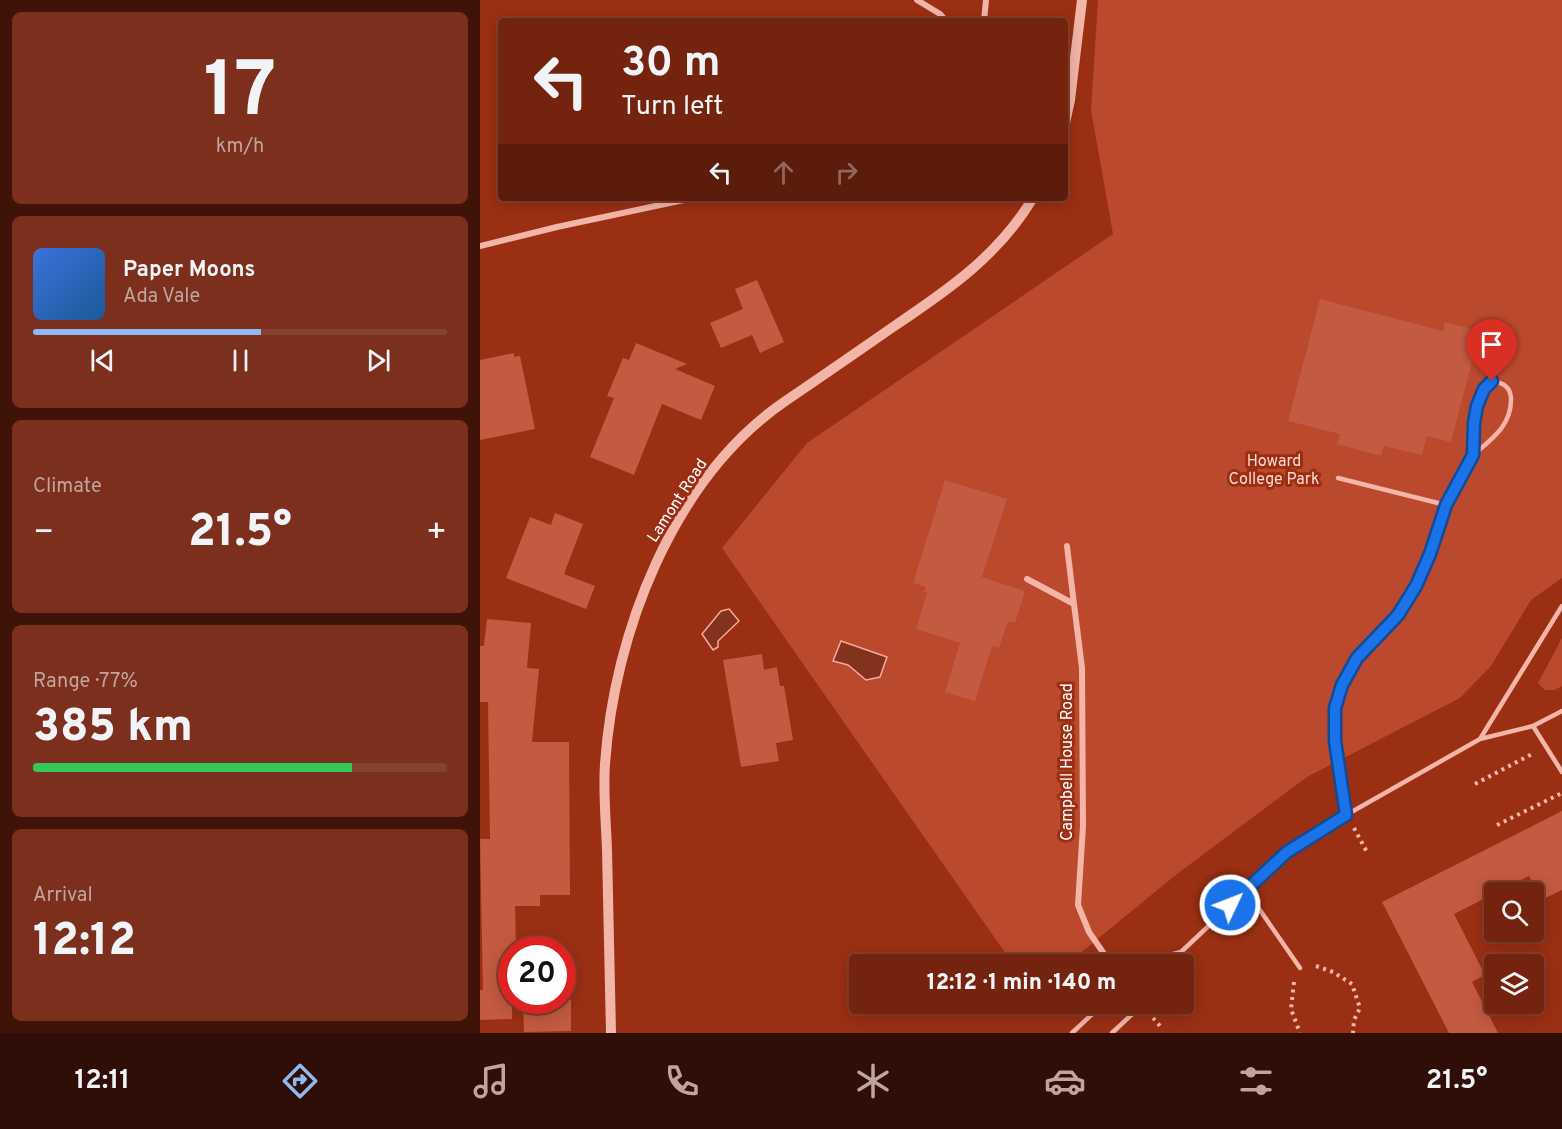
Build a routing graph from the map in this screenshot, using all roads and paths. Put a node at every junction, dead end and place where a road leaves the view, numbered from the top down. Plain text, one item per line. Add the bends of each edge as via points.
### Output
1 (917, 0) edge
2 (986, 0) edge
3 (1082, 2) edge
4 (943, 18) edge
5 (984, 18) edge
6 (1068, 109) edge
7 (680, 201) edge
8 (1031, 201) edge
9 (480, 246) edge
10 (1473, 455) junction
11 (1338, 478) dead end
12 (1446, 505) junction
13 (1067, 546) dead end
14 (1027, 579) dead end
15 (1074, 604) junction
16 (1562, 606) edge
17 (1562, 711) edge
18 (1533, 726) junction
19 (1480, 739) junction
20 (1546, 747) junction
21 (1562, 772) edge
22 (1474, 784) dead end
23 (1562, 793) edge
24 (1346, 815) junction
25 (1497, 825) dead end
26 (1368, 854) dead end
27 (1246, 890) junction
28 (1181, 952) joint
29 (1105, 954) edge
30 (1173, 954) edge
31 (1300, 968) junction
32 (1092, 1014) edge
33 (1132, 1014) edge
34 (611, 1033) edge
35 (1072, 1033) edge
36 (1112, 1033) edge
37 (1300, 1033) edge
38 (1353, 1033) edge

1 - 4 street
2 - 5 street
3 - 6 street
7 - 9 street
8 - 34 street, Lamont Road via 992,252 957,284 775,409 737,443 704,482 666,543 632,623 615,693 605,765
10 - 10 lane via 1474,423 1484,389 1492,381 1503,383 1510,391 1507,421
10 - 12 lane
11 - 12 lane
12 - 24 lane via 1416,586 1398,615 1357,658 1342,685 1335,708 1335,741
13 - 15 street, Campbell House Road
14 - 15 street
15 - 29 street, Campbell House Road via 1082,668 1083,826 1078,906 1089,932
16 - 19 lane
17 - 18 lane
18 - 19 lane
18 - 20 lane
19 - 24 lane
20 - 21 lane
20 - 22 path
23 - 25 path
24 - 26 path
24 - 27 lane via 1287,852
27 - 28 lane
27 - 31 lane
28 - 30 lane
31 - 37 path via 1291,1009
31 - 38 path via 1315,965 1352,984 1360,1008
32 - 35 lane
33 - 36 lane

